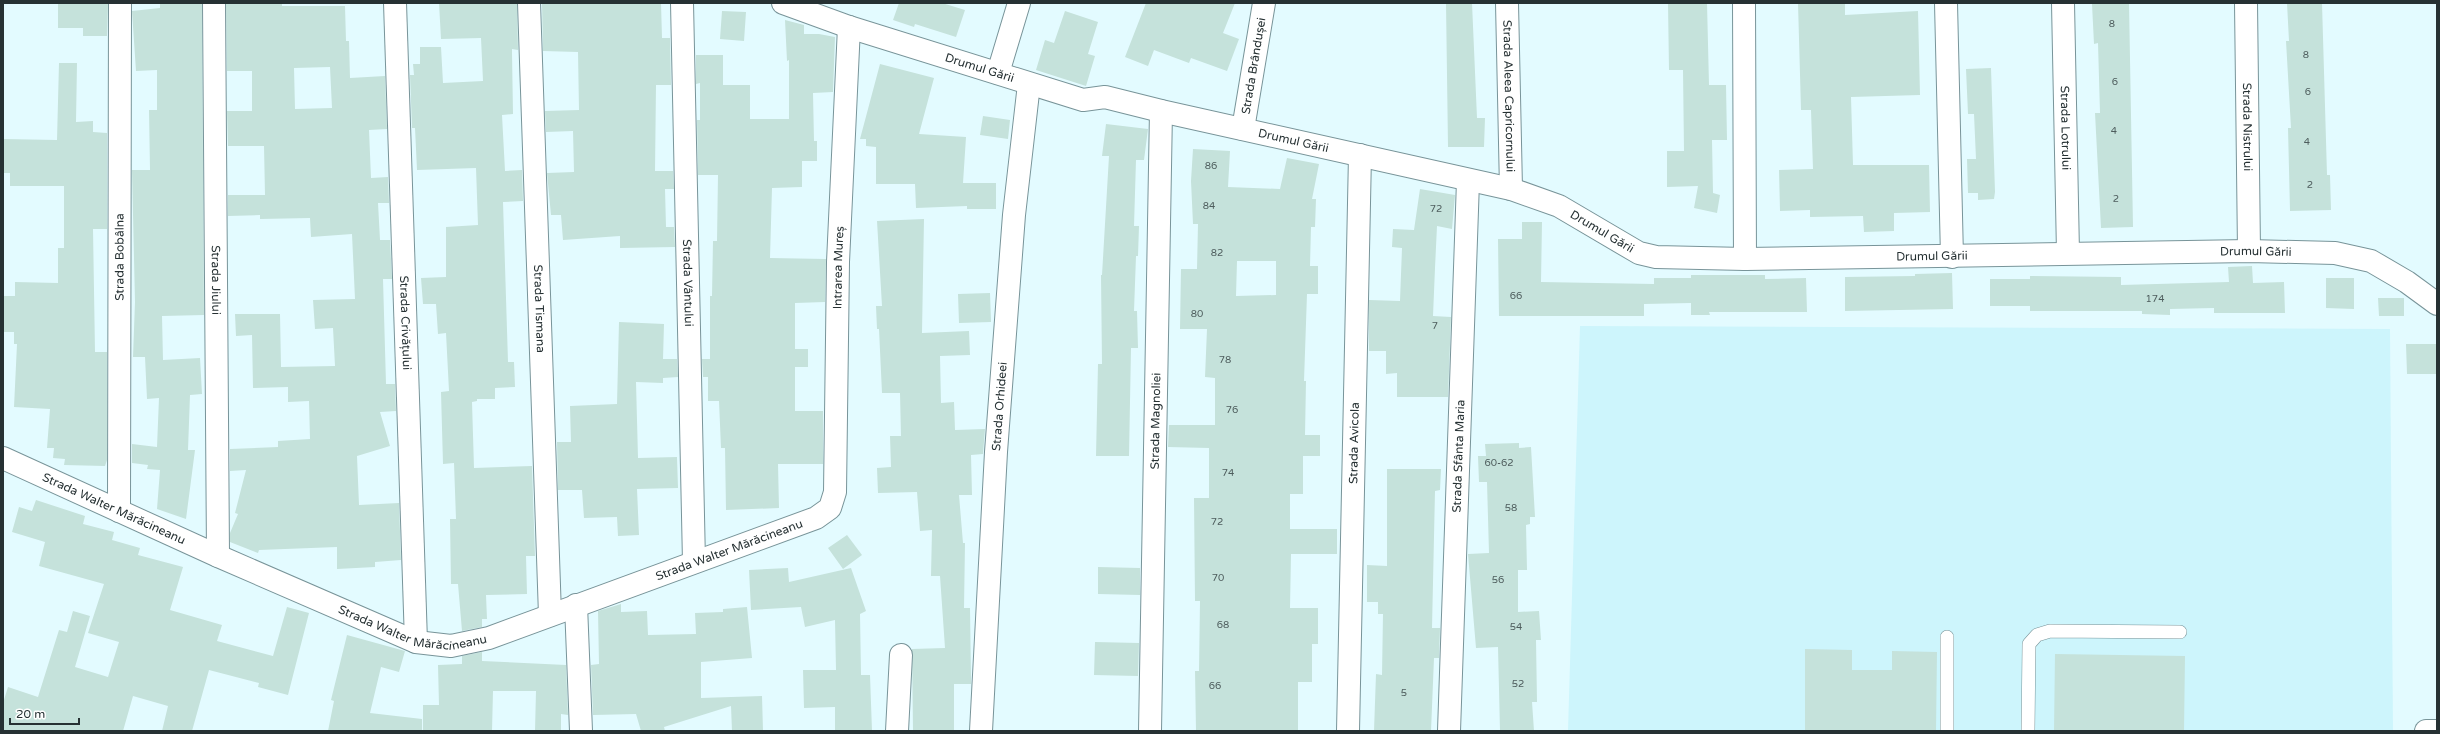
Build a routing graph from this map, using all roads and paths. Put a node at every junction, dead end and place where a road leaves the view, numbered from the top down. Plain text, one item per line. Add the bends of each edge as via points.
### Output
1 (120, 3) edge
2 (214, 3) edge
3 (395, 3) edge
4 (529, 3) edge
5 (682, 3) edge
6 (783, 3) edge
7 (1019, 3) edge
8 (1264, 3) edge
9 (1507, 3) edge
10 (1744, 3) edge
11 (1946, 3) edge
12 (2063, 3) edge
13 (2246, 3) edge
14 (849, 27) junction
15 (998, 74) junction
16 (1029, 84) junction
17 (1161, 111) junction
18 (1242, 129) junction
19 (1360, 155) junction
20 (1468, 181) junction
21 (1511, 189) junction
22 (2249, 251) junction
23 (2068, 253) junction
24 (1952, 257) junction
25 (1745, 259) junction
26 (2437, 304) edge
27 (5, 465) edge
28 (830, 508) joint
29 (119, 511) junction
30 (218, 556) junction
31 (694, 562) junction
32 (576, 604) junction
33 (550, 615) junction
34 (2180, 632) dead end
35 (1947, 636) dead end
36 (416, 642) junction
37 (901, 655) dead end
38 (581, 731) edge
39 (897, 731) edge
40 (981, 731) edge
41 (1150, 731) edge
42 (1348, 731) edge
43 (1449, 731) edge
44 (1947, 731) edge
45 (2028, 731) edge
46 (2426, 731) edge
47 (2437, 731) edge

1 - 29 street, Strada Bobâlna
2 - 30 street, Strada Jiului
3 - 36 street, Strada Crivățului
4 - 33 street, Strada Tismana
5 - 31 street, Strada Vântului
6 - 14 street, Drumul Gării
7 - 15 street
8 - 18 street, Strada Brândușei
9 - 21 street, Strada Aleea Capricornului
10 - 25 street
11 - 24 street
12 - 23 street, Strada Lotrului
13 - 22 street, Strada Nistrului
14 - 15 street, Drumul Gării
14 - 28 street, Intrarea Mureș via 838,262 835,492
15 - 16 street, Drumul Gării
16 - 17 street, Drumul Gării via 1083,100 1105,97
16 - 40 street, Strada Orhideei via 1011,254 996,452
17 - 18 street, Drumul Gării
17 - 41 street, Strada Magnoliei
18 - 19 street, Drumul Gării
19 - 20 street, Drumul Gării
19 - 42 street, Strada Avicola
20 - 21 street, Drumul Gării
20 - 43 street, Strada Sfânta Maria
21 - 25 street, Drumul Gării via 1559,206 1640,253 1656,257
22 - 23 street, Drumul Gării
22 - 26 street, Drumul Gării via 2335,253 2371,261 2407,282
23 - 24 street, Drumul Gării
24 - 25 street, Drumul Gării
27 - 29 street, Strada Walter Mărăcineanu
28 - 31 street, Strada Walter Mărăcineanu via 816,518
29 - 30 street, Strada Walter Mărăcineanu
30 - 36 street, Strada Walter Mărăcineanu
31 - 32 street, Strada Walter Mărăcineanu
32 - 33 street, Strada Walter Mărăcineanu
32 - 38 street
33 - 36 street, Strada Walter Mărăcineanu via 463,645 441,647
34 - 45 lane via 2050,631 2037,635 2029,644
35 - 44 lane
37 - 39 street
46 - 47 street

